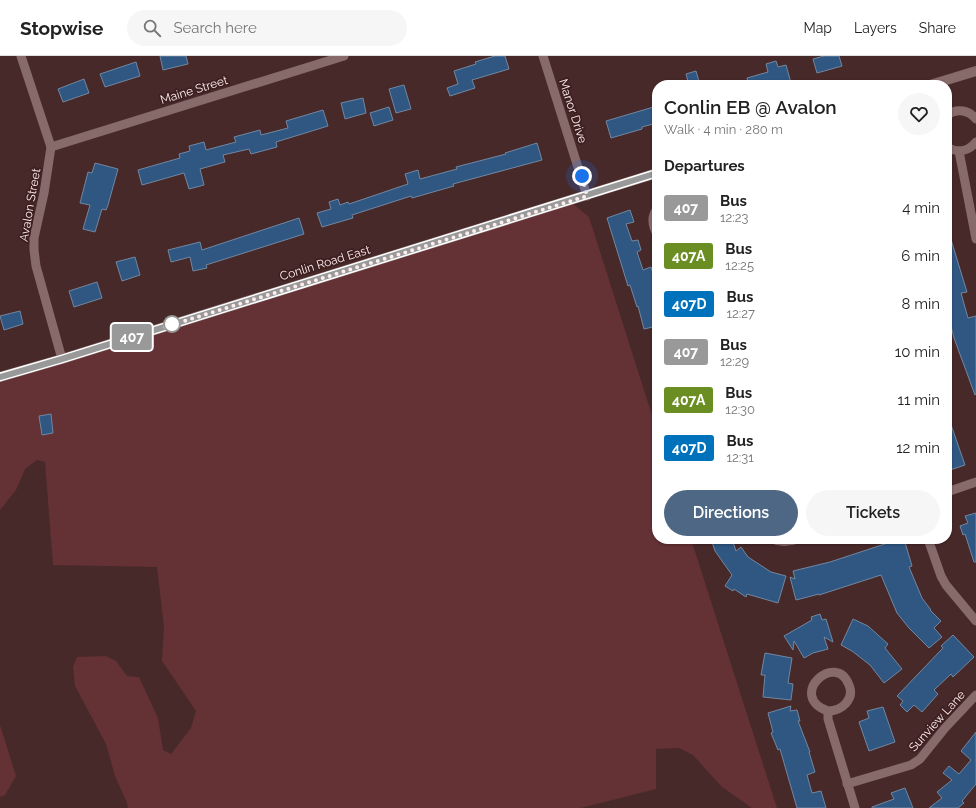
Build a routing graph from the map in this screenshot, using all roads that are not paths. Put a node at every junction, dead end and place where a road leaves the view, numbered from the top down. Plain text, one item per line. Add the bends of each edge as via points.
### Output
1 (21, 56) edge
2 (344, 56) edge
3 (543, 56) edge
4 (976, 71) edge
5 (946, 80) edge
6 (952, 112) edge
7 (976, 120) edge
8 (976, 142) edge
9 (51, 147) junction
10 (952, 149) edge
11 (959, 151) junction
12 (652, 175) edge
13 (587, 196) junction
14 (976, 238) edge
15 (62, 359) junction
16 (0, 377) edge
17 (976, 482) edge
18 (952, 490) edge
19 (930, 544) edge
20 (976, 621) edge
21 (976, 695) edge
22 (828, 711) junction
23 (847, 784) junction
24 (854, 808) edge

1 - 9 street, Avalon Street
2 - 9 street, Maine Street
3 - 13 street, Manor Drive
4 - 5 street
6 - 7 street via 966,111
8 - 11 street via 965,151
9 - 15 street, Avalon Street via 34,250 36,266
10 - 11 street
11 - 14 street
12 - 13 street, Conlin Road East
13 - 15 street, Conlin Road East
15 - 16 street, Conlin Road East
17 - 18 street
19 - 20 street via 946,585
21 - 23 street, Sunview Lane via 920,760
22 - 22 street via 843,707 850,696 849,683 840,674 833,672 821,675 812,691 816,703
22 - 23 street via 828,719
23 - 24 street

